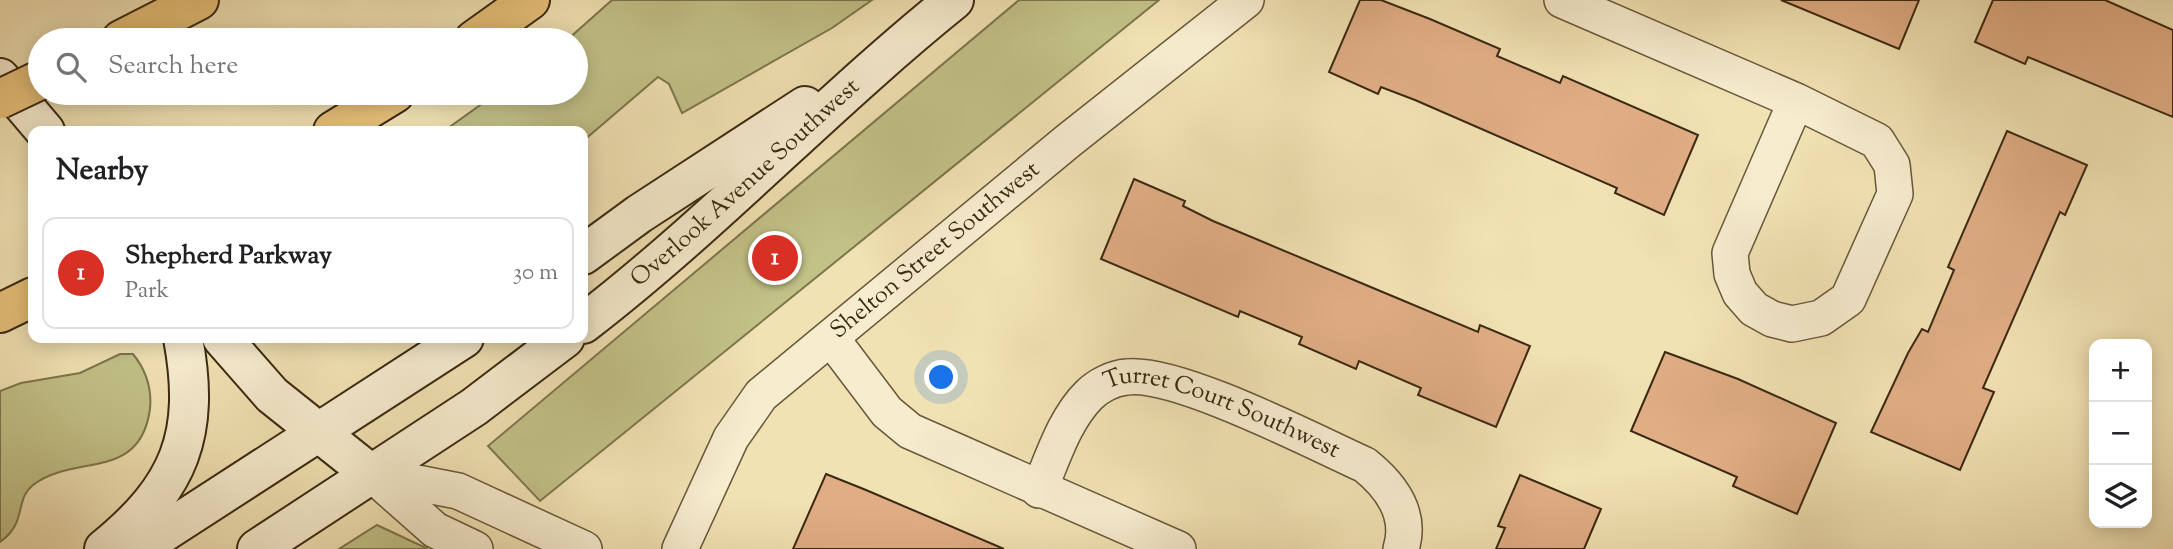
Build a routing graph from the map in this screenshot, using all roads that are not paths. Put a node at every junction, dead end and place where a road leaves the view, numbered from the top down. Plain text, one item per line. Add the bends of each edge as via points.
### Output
1 (199, 0) edge
2 (530, 0) edge
3 (954, 0) edge
4 (1246, 0) edge
5 (1562, 0) edge
6 (144, 28) edge
7 (491, 28) edge
8 (905, 39) junction
9 (0, 78) edge
10 (28, 86) edge
11 (0, 99) edge
12 (1796, 101) junction
13 (375, 105) edge
14 (41, 126) edge
15 (341, 126) edge
16 (588, 251) edge
17 (28, 299) edge
18 (0, 313) edge
19 (588, 320) edge
20 (831, 338) junction
21 (184, 343) edge
22 (226, 343) edge
23 (456, 343) edge
24 (558, 343) edge
25 (317, 433) junction
26 (371, 474) junction
27 (1039, 489) junction
28 (104, 549) edge
29 (138, 549) edge
30 (257, 549) edge
31 (475, 549) edge
32 (584, 549) edge
33 (680, 549) edge
34 (1178, 549) edge
35 (1401, 549) edge

1 - 6 highway
2 - 7 highway
3 - 8 street, Overlook Avenue Southwest
4 - 20 street, Shelton Street Southwest
5 - 12 street
8 - 16 street, Overlook Avenue Southwest
8 - 19 street, Overlook Avenue Southwest via 755,178
9 - 14 street
10 - 11 highway, bridge
12 - 12 street via 1730,253 1736,284 1754,309 1772,320 1793,324 1821,318 1847,299 1895,194 1892,165 1877,141
13 - 15 highway
17 - 18 highway
20 - 27 street via 897,423
20 - 33 street, Shelton Street Southwest via 761,395 745,415
21 - 28 street via 191,397 186,440 157,497
22 - 25 street via 272,394
23 - 25 street
24 - 26 street via 474,407
25 - 26 street
25 - 29 street
26 - 30 street
26 - 31 street via 435,530
26 - 32 street via 458,491
27 - 34 street
27 - 35 street, Turret Court Southwest via 1074,414 1089,395 1125,377 1168,381 1365,465 1396,496 1405,533

